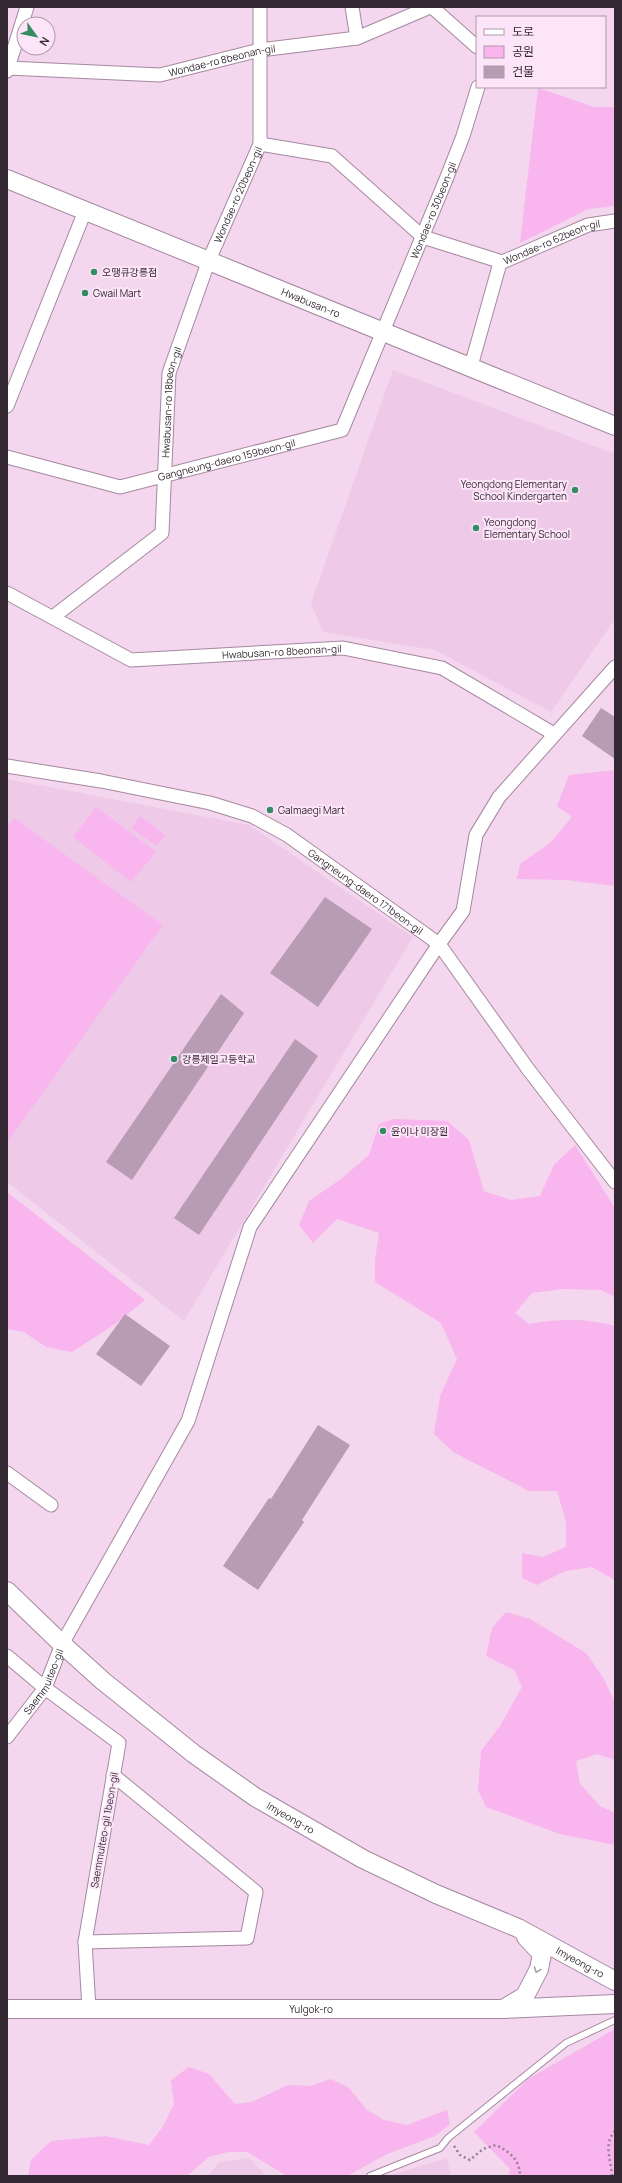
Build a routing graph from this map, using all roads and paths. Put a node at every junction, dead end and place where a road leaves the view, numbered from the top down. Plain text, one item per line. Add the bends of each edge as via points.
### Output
1 (27, 7) edge
2 (260, 7) edge
3 (352, 7) edge
4 (431, 7) edge
5 (357, 38) junction
6 (476, 46) edge
7 (260, 50) junction
8 (8, 70) edge
9 (478, 88) edge
10 (260, 144) junction
11 (7, 180) edge
12 (85, 211) junction
13 (615, 221) edge
14 (422, 237) junction
15 (209, 260) junction
16 (502, 262) junction
17 (383, 331) junction
18 (471, 366) junction
19 (7, 406) edge
20 (615, 426) edge
21 (7, 457) edge
22 (164, 476) junction
23 (7, 592) edge
24 (53, 617) junction
25 (615, 667) edge
26 (554, 734) junction
27 (7, 766) edge
28 (439, 944) junction
29 (615, 1182) edge
30 (7, 1473) edge
31 (51, 1505) dead end
32 (7, 1591) edge
33 (62, 1644) junction
34 (7, 1656) edge
35 (45, 1688) junction
36 (7, 1737) edge
37 (113, 1775) junction
38 (518, 1928) junction
39 (84, 1942) junction
40 (615, 1981) edge
41 (615, 2004) edge
42 (7, 2009) edge
43 (89, 2009) junction
44 (503, 2009) junction
45 (615, 2020) edge
46 (615, 2131) edge
47 (448, 2138) junction
48 (370, 2176) edge
49 (520, 2176) edge
50 (612, 2176) edge

1 - 8 street
2 - 7 street, Wondae-ro 20beon-gil
3 - 5 street
4 - 5 street, Wondae-ro 8beonan-gil
4 - 6 street
5 - 7 street, Wondae-ro 8beonan-gil
7 - 8 street, Wondae-ro 8beonan-gil via 160,75
7 - 10 street, Wondae-ro 20beon-gil
9 - 14 street, Wondae-ro 30beon-gil via 463,136
10 - 14 street via 332,156
10 - 15 street, Wondae-ro 20beon-gil
11 - 12 street, Hwabusan-ro
12 - 15 street, Hwabusan-ro
12 - 19 street
13 - 16 street, Wondae-ro 62beon-gil via 588,225
14 - 16 street
14 - 17 street, Wondae-ro 30beon-gil
15 - 17 street, Hwabusan-ro
15 - 22 street, Hwabusan-ro 18beon-gil via 169,373
16 - 18 street, Wondae-ro 62beon-gil
17 - 18 street, Hwabusan-ro
17 - 22 street, Gangneung-daero 159beon-gil via 342,430
18 - 20 street, Hwabusan-ro
21 - 22 street, Gangneung-daero 159beon-gil via 120,487
22 - 24 street, Hwabusan-ro 18beon-gil via 162,533
23 - 24 street, Hwabusan-ro 8beonan-gil
24 - 26 street, Hwabusan-ro 8beonan-gil via 131,660 343,648 442,668
25 - 26 street, Saemmulteo-gil
26 - 28 street, Saemmulteo-gil via 499,797 476,835 463,911
27 - 28 street, Gangneung-daero 171beon-gil via 101,781 210,803 252,816 287,835
28 - 29 street, Gangneung-daero 171beon-gil via 528,1069
28 - 33 street, Saemmulteo-gil via 250,1227 188,1421
30 - 31 street
32 - 33 street, Imyeong-ro
33 - 35 street, Saemmulteo-gil
33 - 38 street, Imyeong-ro via 103,1681 194,1754 255,1798 363,1860
34 - 35 street
35 - 36 street, Saemmulteo-gil
35 - 37 street, Saemmulteo-gil 1beon-gil via 119,1742
37 - 39 street, Saemmulteo-gil 1beon-gil
37 - 39 street via 256,1892 247,1938
38 - 40 street, Imyeong-ro
38 -> 44 street via 542,1954 539,1968 525,1996
39 - 43 street, Saemmulteo-gil 1beon-gil
41 - 44 street, Yulgok-ro
42 - 43 street, Yulgok-ro
43 - 44 street, Yulgok-ro
45 - 47 lane via 566,2043
46 - 50 path via 607,2144
47 - 48 lane via 440,2148
47 - 49 path via 460,2155 470,2160 483,2149 496,2145 508,2152 520,2165

